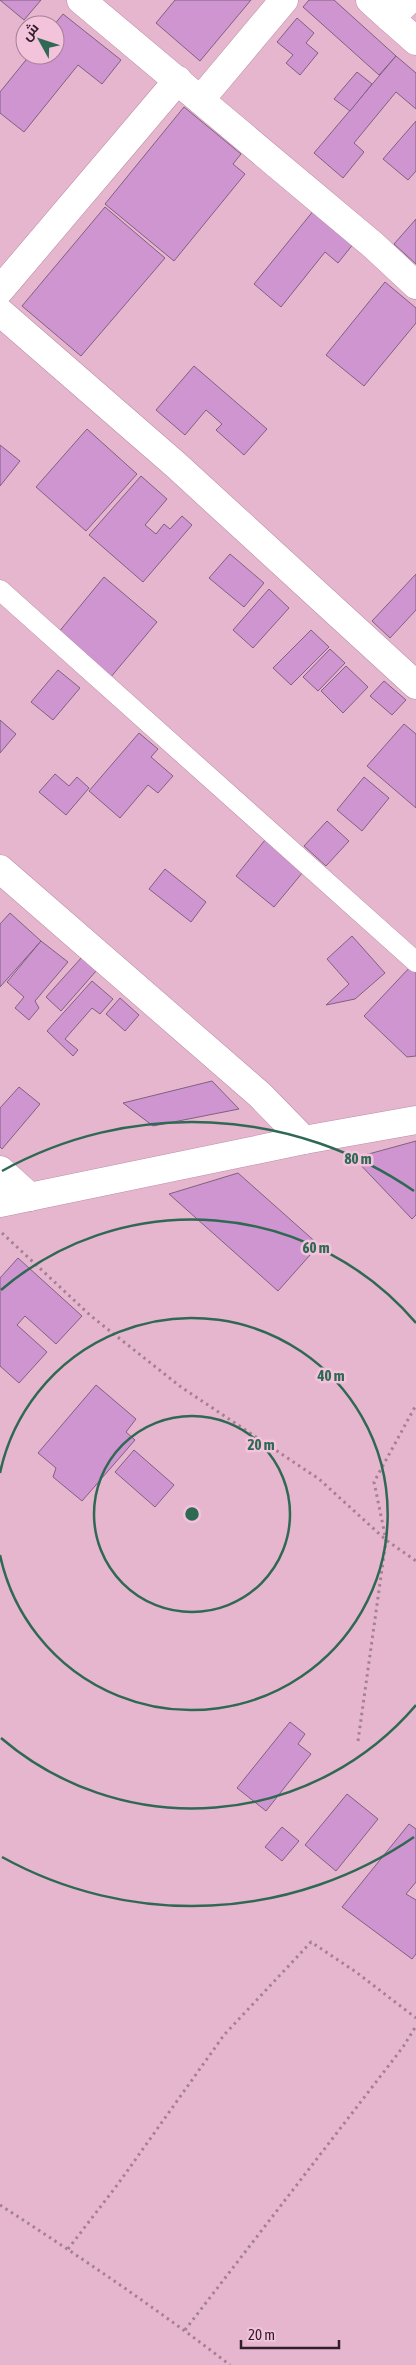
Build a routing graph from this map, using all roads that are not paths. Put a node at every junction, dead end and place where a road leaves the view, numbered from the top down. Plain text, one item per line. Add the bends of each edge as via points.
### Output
1 (81, 0) edge
2 (284, 0) edge
3 (370, 0) edge
4 (400, 9) edge
5 (416, 41) edge
6 (178, 80) junction
7 (201, 99) junction
8 (416, 285) edge
9 (0, 290) edge
10 (0, 312) edge
11 (0, 590) edge
12 (416, 685) edge
13 (0, 868) edge
14 (416, 962) edge
15 (416, 1120) edge
16 (304, 1140) junction
17 (0, 1170) edge
18 (30, 1197) junction
19 (0, 1203) edge

1 - 6 street
2 - 7 street
3 - 4 street
4 - 5 street
6 - 7 street
6 - 9 street
7 - 8 street
10 - 12 street via 176,465
11 - 14 lane
13 - 16 street via 260,1095
15 - 16 street
16 - 18 street
17 - 18 street
18 - 19 street

